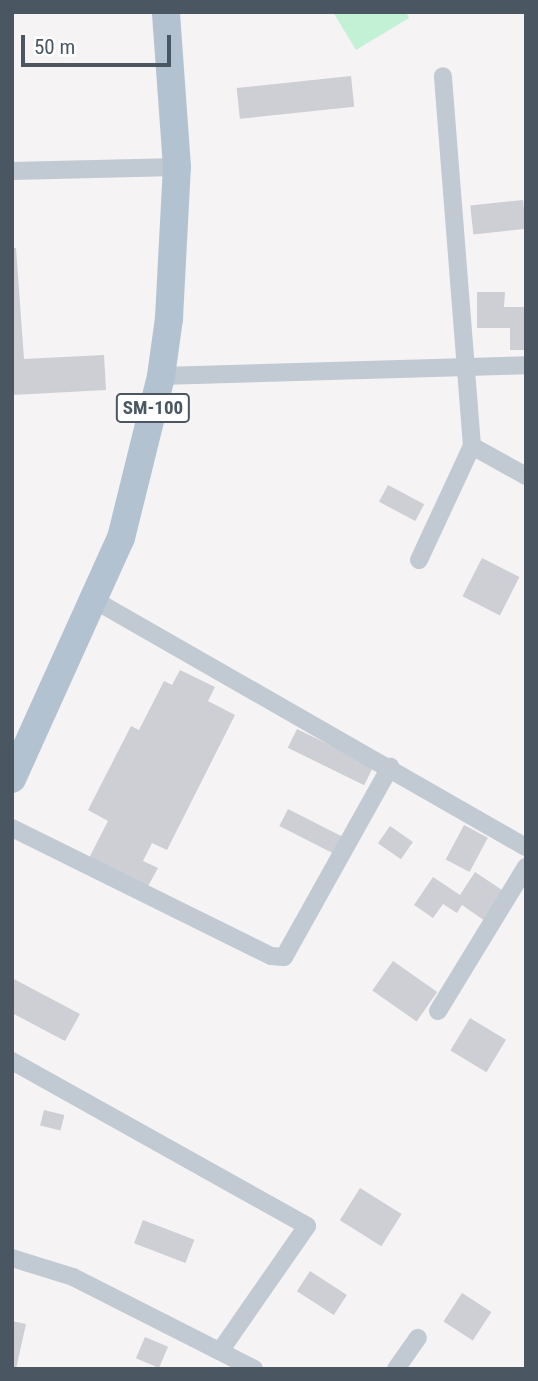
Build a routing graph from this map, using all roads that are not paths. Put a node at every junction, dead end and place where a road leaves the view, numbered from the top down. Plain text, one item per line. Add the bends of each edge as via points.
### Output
1 (166, 12) edge
2 (443, 76) dead end
3 (177, 167) junction
4 (12, 171) edge
5 (526, 365) edge
6 (464, 368) junction
7 (161, 376) junction
8 (471, 446) junction
9 (526, 476) edge
10 (419, 560) dead end
11 (96, 601) junction
12 (390, 766) junction
13 (12, 779) edge
14 (12, 828) edge
15 (526, 847) edge
16 (526, 867) edge
17 (438, 1011) dead end
18 (12, 1060) edge
19 (12, 1258) edge
20 (418, 1338) dead end
21 (220, 1351) junction
22 (254, 1369) edge
23 (396, 1369) edge

1 - 3 main road, SM-100
2 - 6 street
3 - 4 street
3 - 7 main road, SM-100 via 169,318
5 - 6 street
6 - 7 street
6 - 8 street
7 - 11 main road, SM-100 via 121,538
8 - 9 street
8 - 10 street
11 - 12 street
11 - 13 main road, SM-100
12 - 14 street via 284,957 271,956
12 - 15 street
16 - 17 street
18 - 21 street via 307,1226
19 - 21 street via 73,1277
20 - 23 street
21 - 22 street

